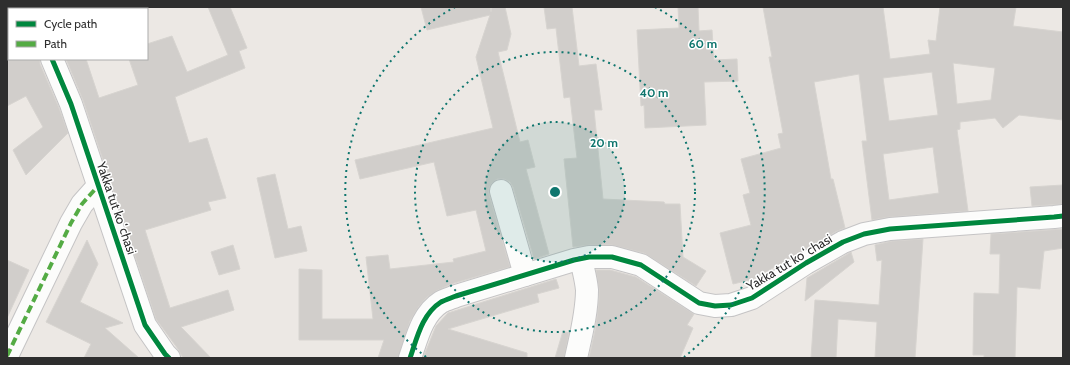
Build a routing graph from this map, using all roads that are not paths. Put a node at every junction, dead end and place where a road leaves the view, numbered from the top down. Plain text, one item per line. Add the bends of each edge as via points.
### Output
1 (52, 60) edge
2 (98, 186) junction
3 (501, 191) dead end
4 (1063, 216) edge
5 (581, 259) junction
6 (525, 275) junction
7 (7, 356) edge
8 (169, 358) edge
9 (410, 358) edge
10 (576, 358) edge

1 - 2 street, Yakka tut koʻchasi via 71,104
2 - 7 street via 82,204 71,223
2 - 8 street, Yakka tut koʻchasi via 146,325
3 - 6 street
4 - 5 street, Yakka tut koʻchasi via 890,229 864,234 843,242 806,263 752,298 730,305 699,303 640,265 612,257
5 - 6 street, Yakka tut koʻchasi
5 - 10 street via 587,289 585,316
6 - 9 street, Yakka tut koʻchasi via 441,302 429,312 422,324

